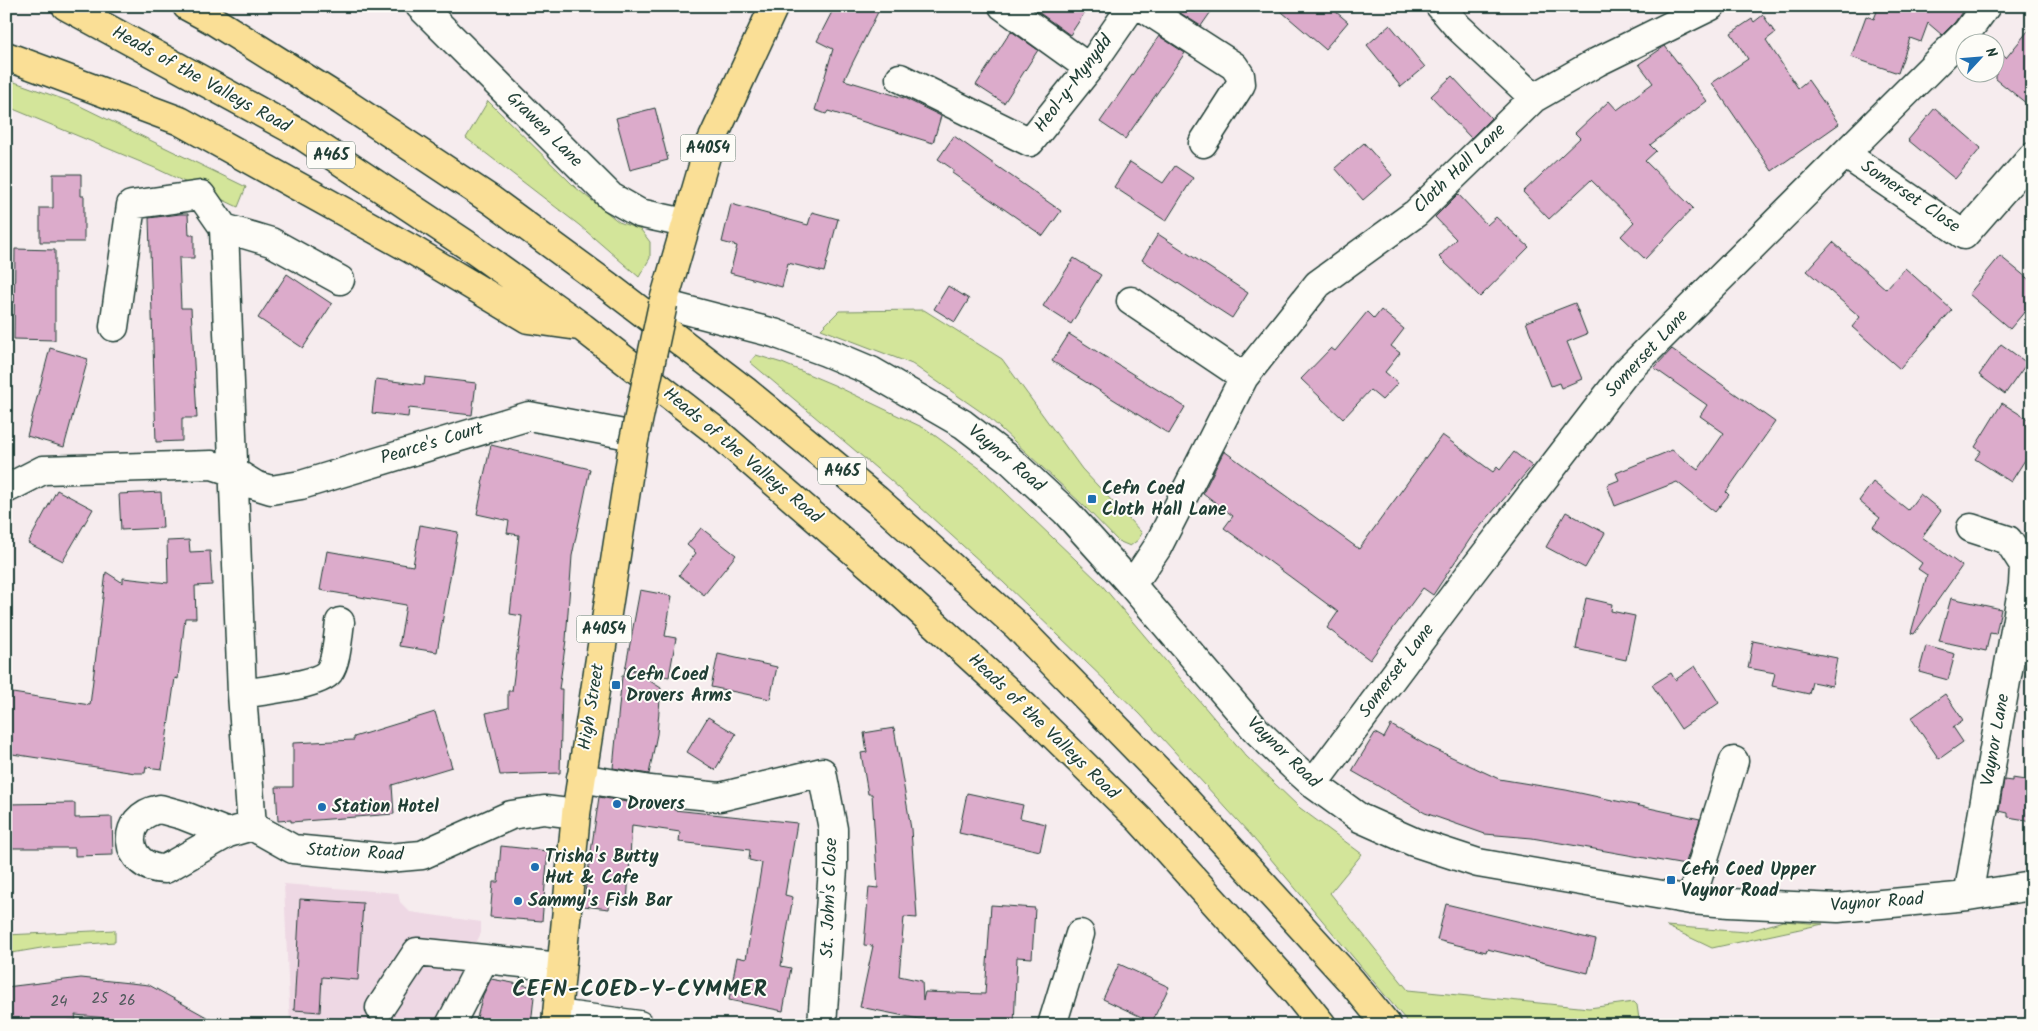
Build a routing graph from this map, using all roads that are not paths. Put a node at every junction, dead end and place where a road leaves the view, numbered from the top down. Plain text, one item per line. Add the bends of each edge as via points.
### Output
1 (66, 6) edge
2 (187, 6) edge
3 (420, 6) edge
4 (774, 6) edge
5 (1003, 6) edge
6 (1132, 6) edge
7 (1141, 6) edge
8 (1440, 6) edge
9 (1711, 6) edge
10 (1986, 6) edge
11 (207, 13) edge
12 (6, 56) edge
13 (1089, 68) junction
14 (900, 78) dead end
15 (1534, 98) junction
16 (1203, 143) dead end
17 (1845, 154) junction
18 (2032, 157) edge
19 (685, 223) junction
20 (224, 228) junction
21 (340, 280) dead end
22 (1130, 301) dead end
23 (667, 303) junction
24 (114, 327) dead end
25 (582, 327) junction
26 (1244, 377) junction
27 (628, 438) junction
28 (234, 472) junction
29 (6, 489) edge
30 (1971, 528) dead end
31 (1130, 582) junction
32 (340, 622) dead end
33 (242, 694) junction
34 (1734, 761) dead end
35 (581, 778) junction
36 (1312, 784) junction
37 (576, 814) junction
38 (2032, 886) edge
39 (1968, 896) junction
40 (1691, 900) junction
41 (1080, 934) dead end
42 (484, 959) junction
43 (560, 967) junction
44 (380, 1008) dead end
45 (556, 1019) edge
46 (450, 1025) edge
47 (639, 1025) edge
48 (822, 1025) edge
49 (1052, 1025) edge
50 (1322, 1025) edge
51 (1387, 1025) edge

1 - 25 main road, Heads of the Valleys Road / A465 via 297,132
2 - 11 main road, A465
3 - 19 street, Grawen Lane via 611,197 639,213
4 - 19 main road, A4054 via 708,149
5 - 13 street
6 - 13 street, Heol-y-Mynydd
7 - 16 street via 1234,66 1240,75 1241,84
8 - 15 street
9 - 15 street, Cloth Hall Lane via 1597,62
10 - 17 street, Somerset Lane via 1967,32
11 - 51 main road, A465 via 491,200 736,384 877,500 1016,625 1171,784 1352,982
12 - 25 main road via 180,121 411,249 528,320
13 - 14 street, Heol-y-Mynydd via 1030,142
15 - 26 street, Cloth Hall Lane via 1416,213 1318,284
17 - 18 street, Somerset Close via 1964,234
17 - 36 street, Somerset Lane via 1625,373
19 - 23 main road, A4054
20 - 21 street via 271,242
20 - 24 street via 201,195 131,205
20 - 28 street
22 - 26 street
23 - 27 main road, High Street / A4054, bridge
23 - 31 street, Vaynor Road via 774,333 826,352 871,371 964,424 1011,461 1066,512
25 - 50 main road, Heads of the Valleys Road / A465 via 717,432 880,574 1025,707 1141,821
26 - 31 street, Cloth Hall Lane via 1157,548
27 - 28 street, Pearce's Court via 529,416 301,485 271,490 254,485
27 - 35 main road, High Street / A4054
28 - 29 street, Pearce's Court via 212,465 43,470
28 - 33 street
30 - 39 street, Vaynor Lane via 2008,540 2024,565
31 - 36 street, Vaynor Road via 1256,730
32 - 33 street via 329,672 315,681
33 - 37 street, Station Road via 240,830 293,849 388,858 422,855 511,815 544,810
34 - 40 street
35 - 37 main road, High Street / A4054
35 - 48 street, St. John's Close via 650,790 720,797 822,772 833,829
36 - 40 street, Vaynor Road via 1360,818 1414,842 1478,863
37 - 43 main road, High Street / A4054
38 - 39 street, Vaynor Road
39 - 40 street, Vaynor Road via 1838,908
41 - 49 street
42 - 43 street
42 - 44 street via 417,952
42 - 46 street
43 - 45 main road, High Street / A4054
45 - 47 street

